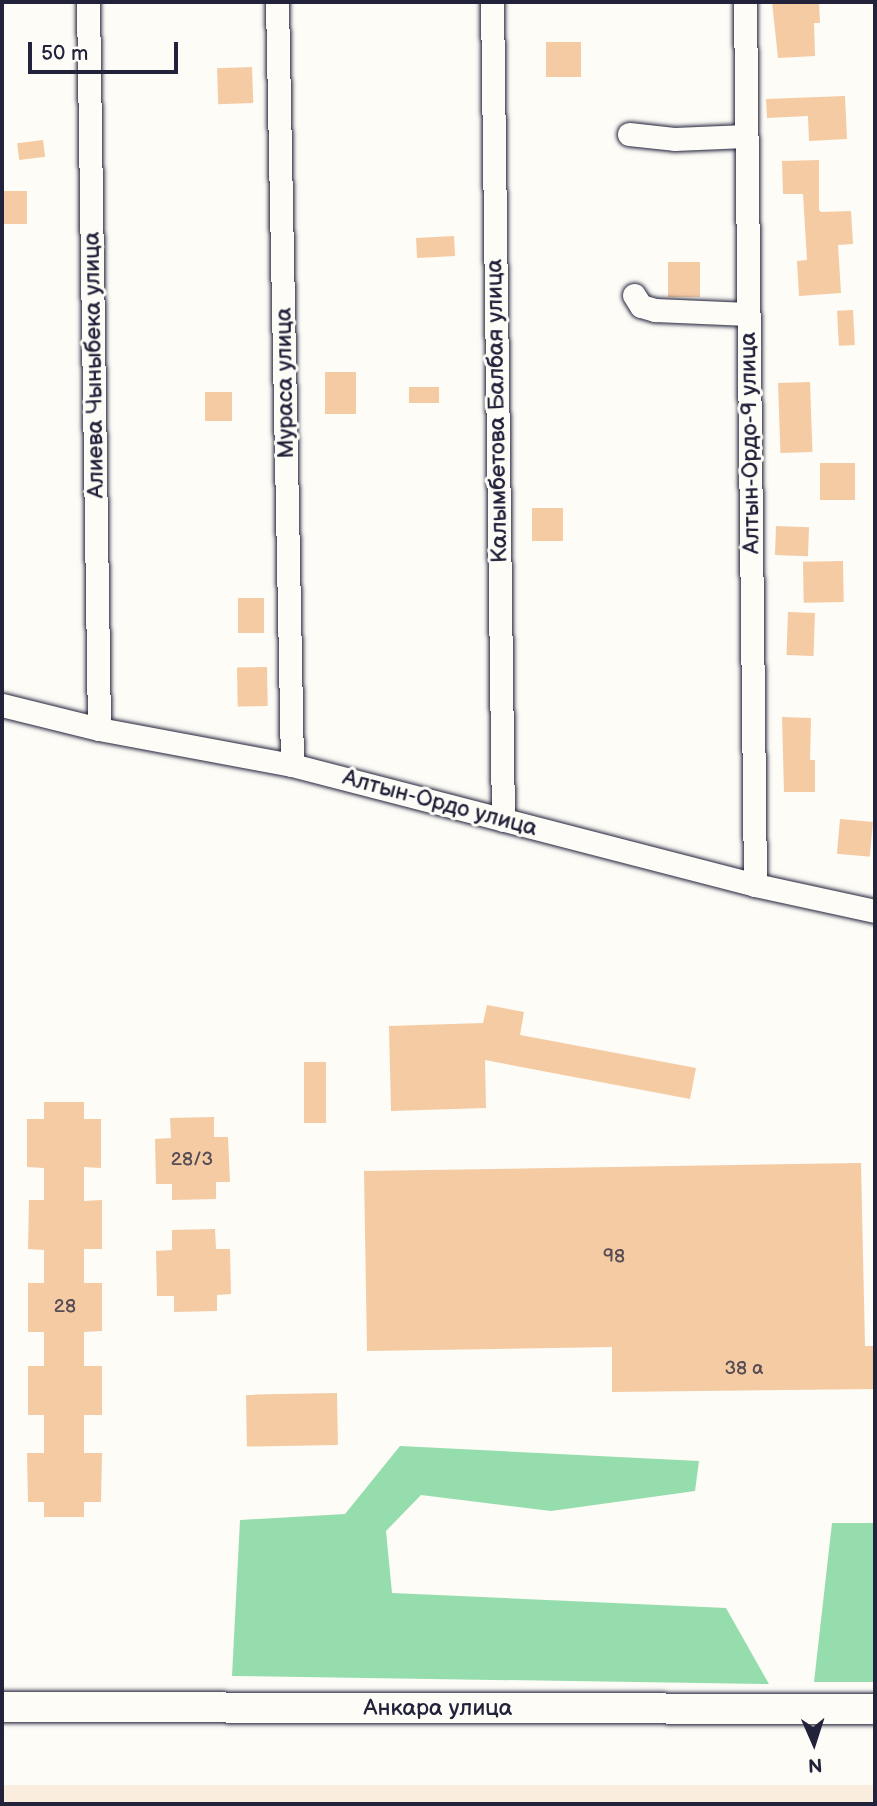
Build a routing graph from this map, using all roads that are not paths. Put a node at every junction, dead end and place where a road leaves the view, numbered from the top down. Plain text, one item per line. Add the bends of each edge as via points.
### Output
1 (88, 2) edge
2 (278, 2) edge
3 (492, 2) edge
4 (745, 2) edge
5 (629, 134) dead end
6 (746, 135) junction
7 (634, 295) dead end
8 (748, 314) junction
9 (2, 705) edge
10 (99, 729) junction
11 (292, 765) junction
12 (503, 820) junction
13 (755, 885) junction
14 (875, 911) edge
15 (2, 1707) edge
16 (875, 1709) edge

1 - 10 street, Алиева Чыныбека улица
2 - 11 street, Мураса улица
3 - 12 street, Калымбетова Балбая улица
4 - 6 street, Алтын-Ордо-9 улица
5 - 6 street via 674,139
6 - 8 street, Алтын-Ордо-9 улица
7 - 8 street via 641,306 655,310
8 - 13 street, Алтын-Ордо-9 улица
9 - 10 street, Алтын-Ордо улица
10 - 11 street, Алтын-Ордо улица
11 - 12 street, Алтын-Ордо улица
12 - 13 street, Алтын-Ордо улица
13 - 14 street, Алтын-Ордо улица
15 - 16 main road, Анкара улица

